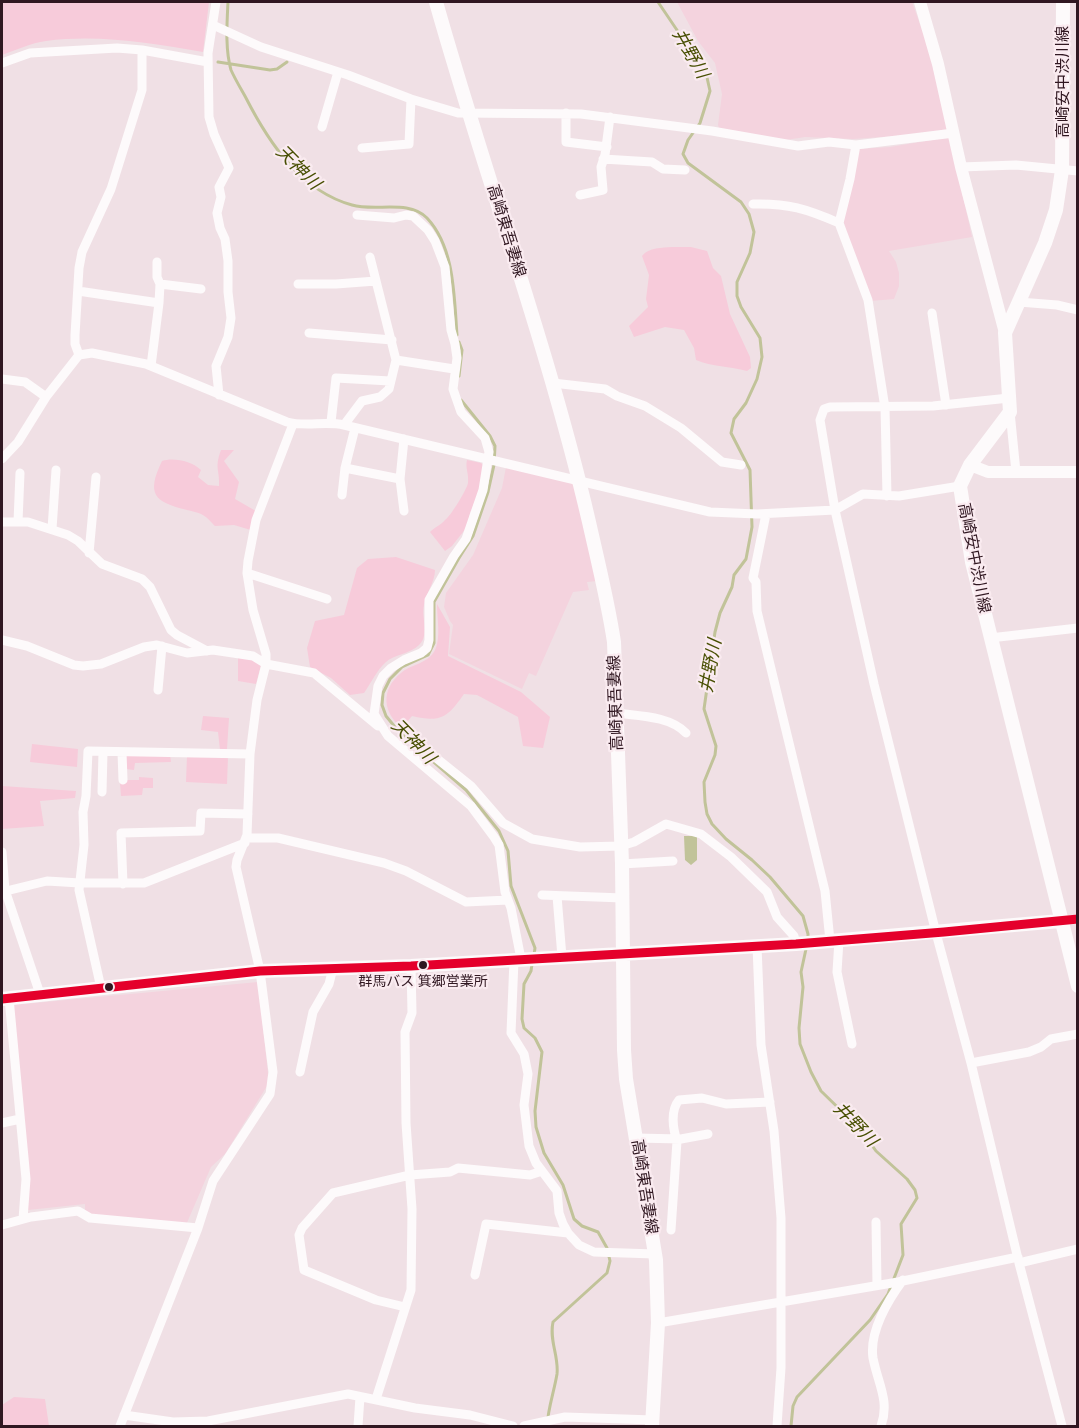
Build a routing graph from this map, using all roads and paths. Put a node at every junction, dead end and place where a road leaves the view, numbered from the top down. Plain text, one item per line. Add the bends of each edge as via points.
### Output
1 (216, 2) edge
2 (436, 2) edge
3 (920, 2) edge
4 (1063, 2) edge
5 (216, 27) junction
6 (142, 50) junction
7 (208, 62) junction
8 (2, 63) edge
9 (338, 72) junction
10 (411, 99) junction
11 (566, 113) junction
12 (470, 114) junction
13 (610, 117) junction
14 (322, 128) dead end
15 (954, 133) junction
16 (856, 145) junction
17 (607, 147) junction
18 (362, 148) dead end
19 (603, 159) junction
20 (961, 168) junction
21 (685, 170) dead end
22 (1062, 170) junction
23 (1077, 171) edge
24 (580, 195) dead end
25 (753, 204) dead end
26 (357, 215) dead end
27 (839, 223) junction
28 (370, 257) dead end
29 (157, 262) dead end
30 (376, 281) junction
31 (160, 284) junction
32 (298, 284) dead end
33 (201, 289) dead end
34 (78, 291) junction
35 (1018, 302) junction
36 (159, 303) junction
37 (1077, 310) edge
38 (932, 313) dead end
39 (309, 333) dead end
40 (1005, 333) junction
41 (392, 340) junction
42 (80, 355) junction
43 (396, 360) junction
44 (151, 366) junction
45 (454, 369) junction
46 (2, 379) edge
47 (390, 381) junction
48 (553, 383) junction
49 (219, 395) junction
50 (46, 397) junction
51 (946, 405) junction
52 (1009, 405) junction
53 (885, 408) junction
54 (331, 422) junction
55 (293, 424) junction
56 (344, 424) junction
57 (355, 428) junction
58 (404, 439) junction
59 (489, 458) junction
60 (2, 459) edge
61 (741, 465) dead end
62 (970, 465) junction
63 (345, 468) junction
64 (56, 470) dead end
65 (1016, 472) junction
66 (20, 473) dead end
67 (1077, 475) edge
68 (96, 477) dead end
69 (400, 479) junction
70 (580, 480) junction
71 (960, 486) junction
72 (342, 495) dead end
73 (887, 496) junction
74 (835, 510) junction
75 (405, 511) dead end
76 (762, 514) junction
77 (2, 522) edge
78 (18, 522) junction
79 (52, 530) junction
80 (89, 553) junction
81 (247, 573) junction
82 (327, 599) dead end
83 (1077, 628) edge
84 (990, 638) junction
85 (2, 640) edge
86 (162, 646) junction
87 (207, 651) junction
88 (266, 664) junction
89 (158, 690) dead end
90 (617, 713) junction
91 (686, 733) dead end
92 (388, 736) junction
93 (425, 749) dead end
94 (103, 752) junction
95 (122, 752) junction
96 (250, 754) junction
97 (440, 769) junction
98 (123, 780) dead end
99 (102, 792) dead end
100 (248, 814) junction
101 (245, 841) junction
102 (621, 846) junction
103 (2, 852) edge
104 (673, 861) dead end
105 (622, 864) junction
106 (80, 883) junction
107 (123, 884) junction
108 (3, 891) edge
109 (542, 895) dead end
110 (557, 896) junction
111 (623, 898) junction
112 (508, 900) junction
113 (1077, 919) edge
114 (1060, 921) junction
115 (936, 933) junction
116 (835, 940) junction
117 (804, 943) junction
118 (757, 946) junction
119 (623, 953) junction
120 (562, 957) junction
121 (519, 960) junction
122 (411, 966) junction
123 (333, 968) junction
124 (260, 971) junction
125 (1077, 986) edge
126 (101, 988) junction
127 (40, 994) junction
128 (5, 999) edge
129 (1077, 1034) edge
130 (852, 1044) dead end
131 (971, 1063) junction
132 (300, 1072) dead end
133 (770, 1102) junction
134 (20, 1119) junction
135 (2, 1123) edge
136 (708, 1134) dead end
137 (636, 1138) junction
138 (676, 1138) junction
139 (542, 1172) junction
140 (410, 1175) junction
141 (23, 1219) junction
142 (876, 1222) dead end
143 (2, 1225) edge
144 (198, 1228) junction
145 (671, 1230) dead end
146 (568, 1233) junction
147 (1077, 1249) edge
148 (655, 1254) junction
149 (1019, 1260) junction
150 (475, 1275) dead end
151 (901, 1281) junction
152 (877, 1286) junction
153 (782, 1302) junction
154 (405, 1307) junction
155 (658, 1323) junction
156 (360, 1396) junction
157 (376, 1399) junction
158 (124, 1415) junction
159 (652, 1423) edge
160 (207, 1424) edge
161 (500, 1425) edge
162 (120, 1426) edge
163 (358, 1426) edge
164 (513, 1426) edge
165 (524, 1426) edge
166 (777, 1426) edge
167 (880, 1426) edge
168 (1062, 1426) edge

1 - 5 street
2 - 12 main road, 高崎東吾妻線
3 - 15 street
4 - 22 main road, 高崎安中渋川線
5 - 7 street
5 - 9 street via 281,55
6 - 7 street
6 - 8 street via 46,51
6 - 34 street via 142,90 111,189 82,252
7 - 49 street via 209,117 229,168 219,188 217,213 228,261 231,318 216,366
9 - 10 street
9 - 14 street
10 - 12 street
10 - 18 street via 409,144
11 - 12 street
11 - 13 street
11 - 17 street via 566,142
12 - 48 main road, 高崎東吾妻線
13 - 16 street via 790,145
13 - 17 street
15 - 16 street
15 - 20 street
16 - 27 street
17 - 19 street
19 - 21 street via 652,162 663,169
19 - 24 street via 603,190
20 - 22 street via 1009,165
20 - 40 street
22 - 23 street
22 - 35 main road, 高崎安中渋川線 via 1052,226
25 - 27 street via 807,209
26 - 45 street via 413,216 428,230 445,267 457,358
27 - 53 street via 868,300
28 - 30 street
29 - 31 street via 156,277
30 - 32 street
30 - 41 street
31 - 33 street
31 - 36 street
34 - 36 street
34 - 42 street via 75,344
35 - 37 street
35 - 40 main road, 高崎安中渋川線
36 - 44 street
38 - 51 street
39 - 41 street
40 - 52 main road, 高崎安中渋川線
41 - 43 street
42 - 44 street via 92,353
42 - 50 street
43 - 45 street
43 - 47 street
44 - 49 street
45 - 59 street via 457,402 485,438
46 - 50 street via 25,382
47 - 54 street via 336,378
47 - 56 street via 385,394 362,401
48 - 61 street via 605,389 645,406 681,428 722,462
48 - 70 main road, 高崎東吾妻線
49 - 55 street
50 - 60 street via 18,442
51 - 52 street
51 - 53 street
52 - 62 main road, 高崎安中渋川線
52 - 65 street
53 - 73 street
53 - 74 street via 824,409 820,420
54 - 55 street
54 - 56 street
55 - 81 street via 256,520
56 - 57 street
57 - 58 street
57 - 63 street
58 - 59 street
58 - 69 street
59 - 70 street
59 - 92 street via 466,539 429,600 427,648 391,668 378,686 374,714
62 - 65 street via 988,472
62 - 71 main road, 高崎安中渋川線
63 - 69 street
63 - 72 street
64 - 79 street
65 - 67 street
66 - 78 street
68 - 80 street
69 - 75 street
70 - 76 street via 710,512
70 - 90 main road, 高崎東吾妻線 via 610,615
71 - 73 street
71 - 84 main road, 高崎安中渋川線
73 - 74 street via 863,494
74 - 76 street
74 - 115 street
76 - 116 street via 753,578 757,611
77 - 78 street
78 - 79 street
79 - 80 street via 73,537
80 - 87 street via 102,564 147,583 171,630
81 - 82 street
81 - 88 street
83 - 84 street
84 - 114 main road, 高崎安中渋川線
85 - 86 street via 83,666 112,661 144,647
86 - 87 street via 187,653
86 - 89 street
87 - 88 street via 253,656
88 - 92 street via 314,673
88 - 96 street
90 - 91 street via 653,717
90 - 102 main road, 高崎東吾妻線
92 - 97 street
93 - 97 street
94 - 95 street
94 - 99 street
94 - 106 street via 88,751
95 - 96 street
95 - 98 street
96 - 100 street
97 - 102 street via 471,786 503,823 532,839 580,847
97 - 112 street via 499,845
100 - 101 street
100 - 107 street via 201,813 200,831 121,832
101 - 107 street via 144,883
101 - 112 street via 278,838 384,863 466,902
101 - 124 street via 236,867
102 - 105 main road, 高崎東吾妻線
102 - 117 street via 664,825 701,834 731,856 767,892 777,917
103 - 108 street
104 - 105 street
105 - 111 main road, 高崎東吾妻線
106 - 107 street
106 - 108 street via 46,881
106 - 126 street
108 - 127 street
109 - 110 street
110 - 111 street
110 - 120 street
111 - 119 main road, 高崎東吾妻線
112 - 121 street
113 - 114 street
114 - 115 main road
114 - 125 main road, 高崎安中渋川線
115 - 116 main road
115 - 131 street
116 - 117 main road
116 - 130 street via 837,972
117 - 118 main road
118 - 119 main road
118 - 133 street via 761,1046
119 - 120 main road
119 - 137 main road, 高崎東吾妻線 via 624,1050
120 - 121 main road
121 - 122 main road
121 - 139 street via 511,1033 524,1054 529,1146
122 - 123 main road
122 - 140 street via 412,1013 405,1032 405,1123
123 - 124 main road
123 - 132 street via 313,1012
124 - 126 main road
124 - 144 street via 272,1086 216,1176
126 - 127 main road
127 - 128 main road
128 - 134 street
129 - 131 street via 1051,1039 1029,1052
131 - 149 street
133 - 138 street via 679,1100 673,1129
133 - 153 street via 781,1218
134 - 135 street
134 - 141 street via 26,1179
136 - 138 street
137 - 138 street
137 - 148 main road, 高崎東吾妻線
138 - 145 street
139 - 140 street via 530,1175 458,1168
139 - 146 street via 556,1191 559,1214
140 - 154 street via 412,1278
140 - 154 street via 333,1194 299,1235 304,1270 376,1300
141 - 143 street
141 - 144 street via 78,1211 90,1218
142 - 152 street
144 - 158 street
146 - 148 street via 579,1245 594,1252
146 - 150 street via 486,1224
147 - 149 street
148 - 155 main road, 高崎東吾妻線
149 - 151 street
149 - 168 street
151 - 152 street
151 - 167 street via 873,1346 886,1411
152 - 153 street
153 - 155 street
153 - 166 street
154 - 157 street
155 - 159 main road, 高崎東吾妻線
156 - 157 street
156 - 160 street via 339,1394
156 - 163 street
157 - 161 street via 470,1415
158 - 160 street
158 - 162 street
159 - 165 street via 565,1417
161 - 164 street

